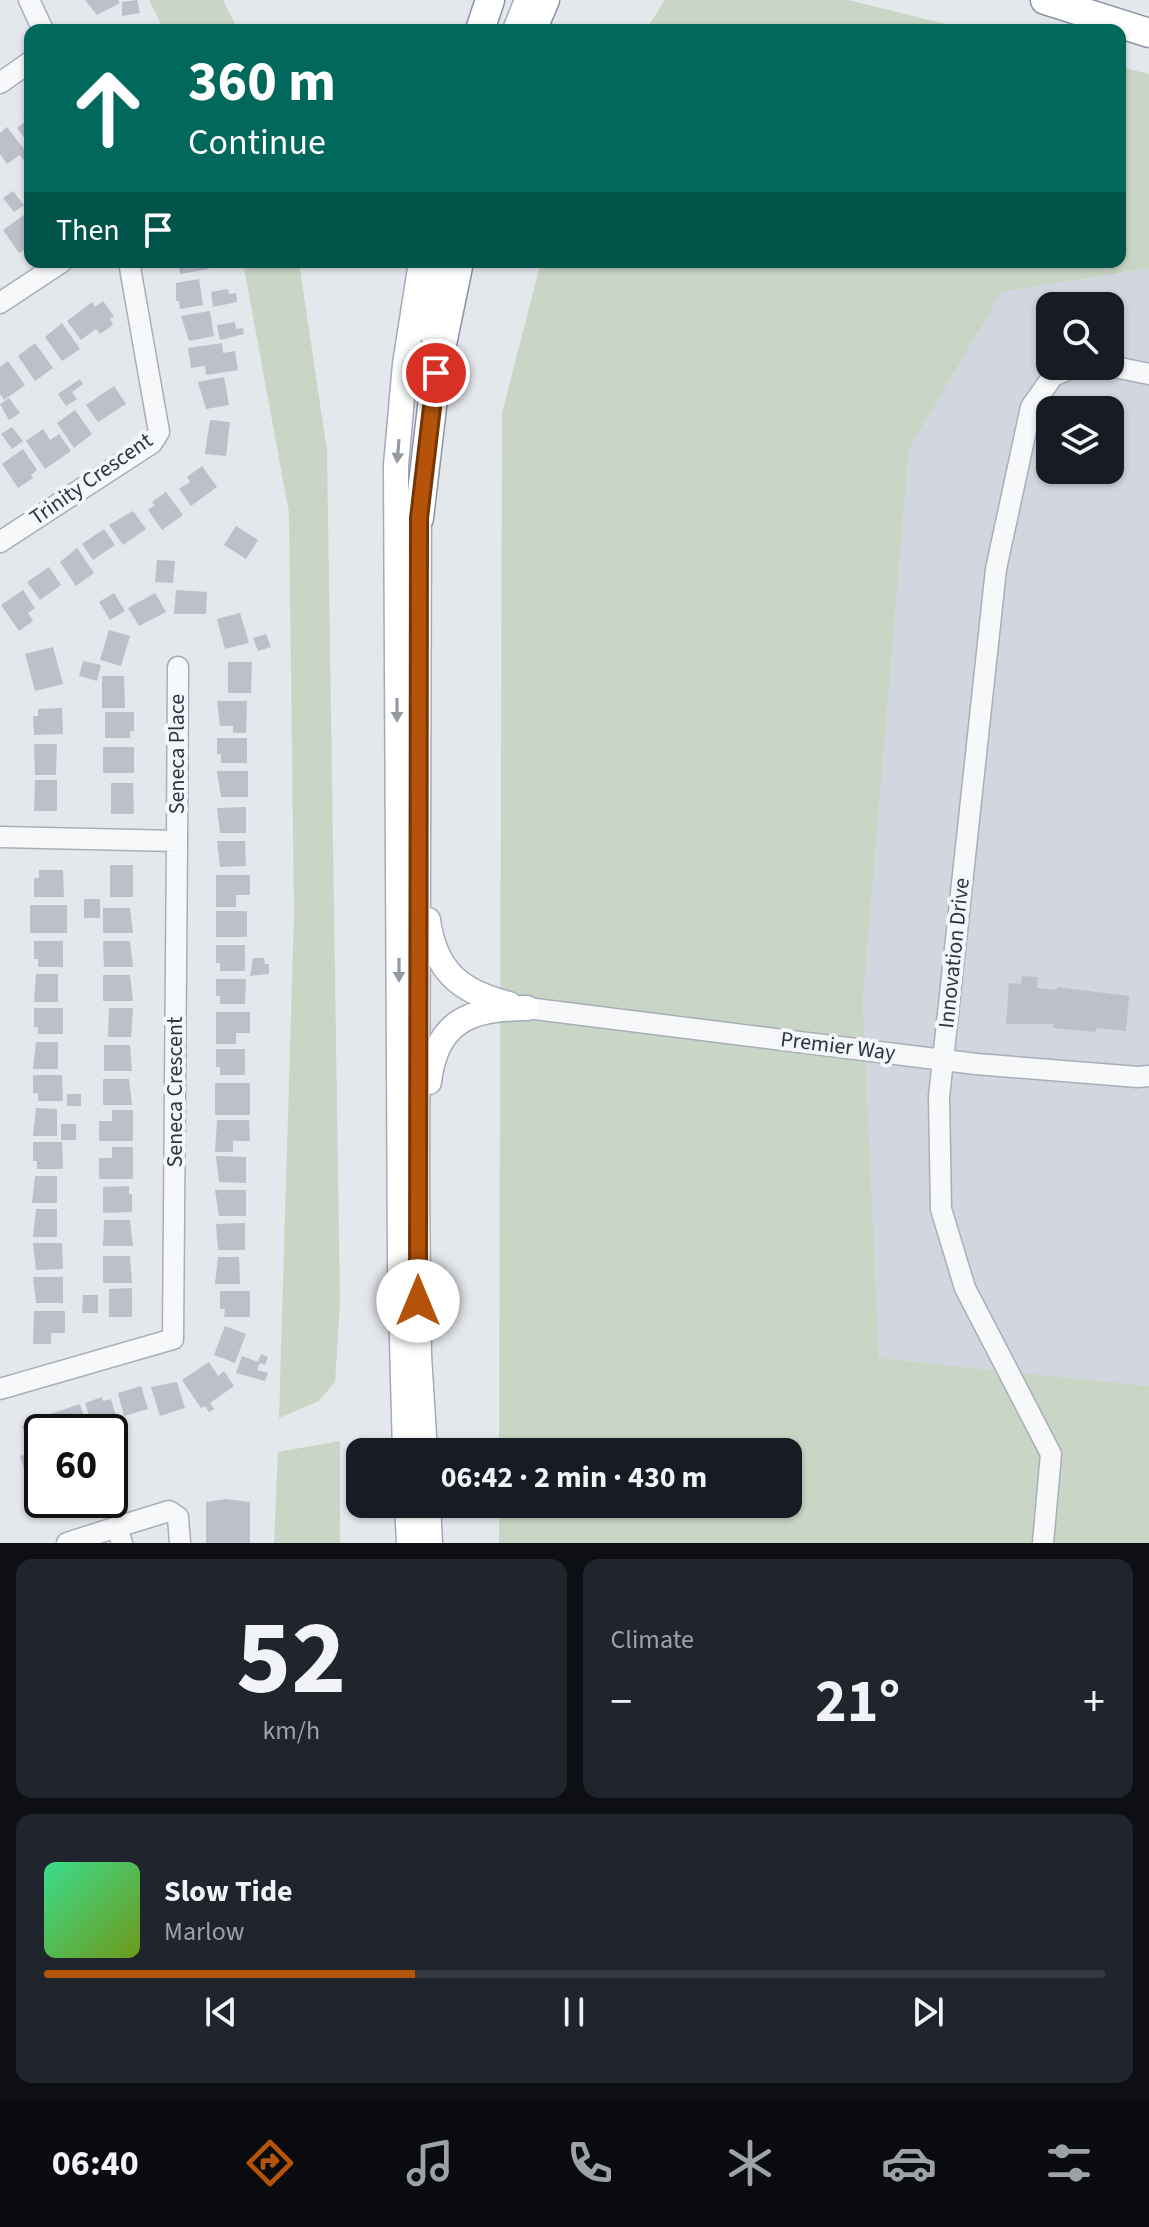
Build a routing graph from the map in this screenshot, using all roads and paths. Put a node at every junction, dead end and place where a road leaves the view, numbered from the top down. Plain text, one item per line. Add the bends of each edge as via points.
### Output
1 (29, 0) edge
2 (490, 0) edge
3 (496, 0) edge
4 (527, 0) edge
5 (545, 0) edge
6 (1045, 0) edge
7 (40, 24) edge
8 (484, 24) edge
9 (485, 24) edge
10 (517, 24) edge
11 (535, 24) edge
12 (1121, 24) edge
13 (1126, 26) edge
14 (1149, 33) edge
15 (24, 66) edge
16 (0, 83) edge
17 (53, 268) edge
18 (130, 268) edge
19 (420, 268) edge
20 (443, 268) edge
21 (458, 268) edge
22 (0, 303) edge
23 (1124, 369) edge
24 (1149, 374) edge
25 (1050, 380) edge
26 (419, 518) junction
27 (0, 542) edge
28 (178, 667) dead end
29 (418, 819) junction
30 (0, 837) edge
31 (177, 841) junction
32 (527, 1008) junction
33 (943, 1059) junction
34 (1149, 1076) edge
35 (417, 1194) junction
36 (0, 1389) edge
37 (405, 1438) edge
38 (424, 1438) edge
39 (408, 1518) edge
40 (429, 1518) edge
41 (120, 1535) edge
42 (67, 1543) edge
43 (180, 1543) edge
44 (409, 1543) edge
45 (430, 1543) edge
46 (1043, 1543) edge

1 - 7 street
2 - 8 highway
3 - 9 main road
4 - 10 main road
5 - 11 highway
6 - 12 highway
13 - 14 highway
15 - 16 street
17 - 22 street
18 - 27 street, Trinity Crescent via 159,432 152,443
19 -> 37 main road via 396,465
20 - 26 main road via 423,420
21 - 26 highway via 436,373
23 - 24 street
25 - 33 street, Innovation Drive via 1031,407 996,569
26 - 29 main road
28 - 31 street, Seneca Place
29 - 32 main road via 437,958 470,990
29 - 35 main road
30 - 31 street
31 - 36 street, Seneca Crescent via 173,1339
32 - 33 street, Premier Way
32 - 35 main road via 468,1015 436,1047
33 - 34 street, Premier Way
33 - 46 street, Innovation Drive via 941,1209 965,1288 1051,1454
35 - 38 main road
39 - 44 main road
40 - 45 main road
41 - 42 street
41 - 43 street via 169,1511 178,1517

